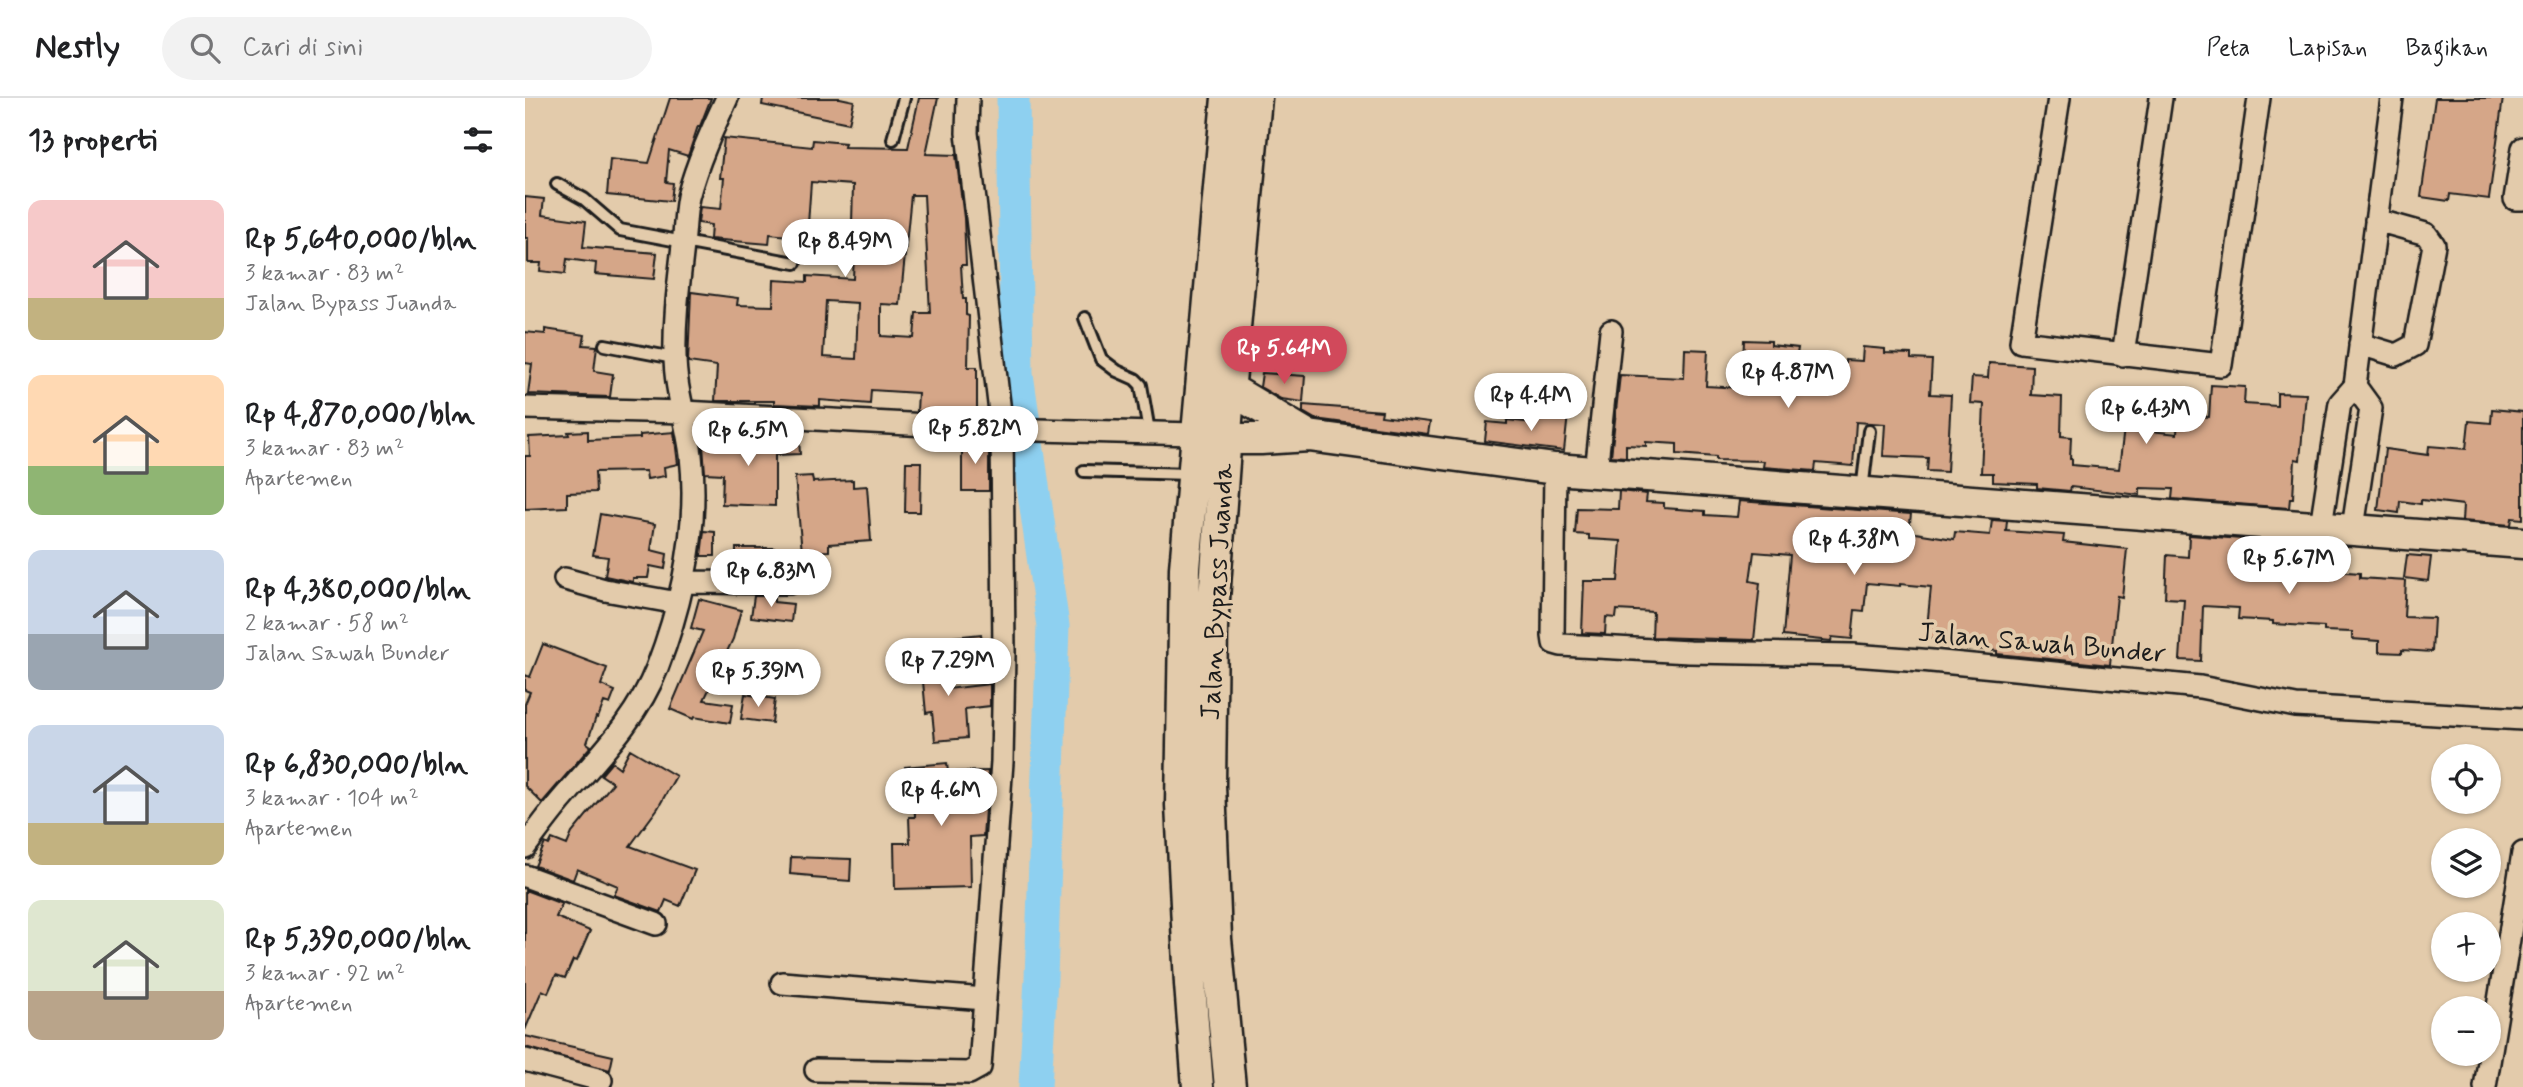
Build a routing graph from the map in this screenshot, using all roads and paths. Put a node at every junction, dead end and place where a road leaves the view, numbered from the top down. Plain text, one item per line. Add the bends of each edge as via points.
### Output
1 (727, 98) edge
2 (904, 98) edge
3 (968, 98) edge
4 (1227, 98) edge
5 (1256, 98) edge
6 (2059, 98) edge
7 (2161, 98) edge
8 (2259, 98) edge
9 (2392, 98) edge
10 (893, 139) dead end
11 (2523, 148) edge
12 (557, 184) dead end
13 (2523, 199) edge
14 (2376, 220) junction
15 (683, 243) junction
16 (795, 263) dead end
17 (1085, 318) dead end
18 (1611, 331) dead end
19 (2360, 344) junction
20 (605, 345) dead end
21 (2123, 355) junction
22 (674, 358) junction
23 (2355, 386) junction
24 (1230, 388) junction
25 (525, 408) edge
26 (684, 412) junction
27 (1006, 429) junction
28 (1149, 431) junction
29 (1869, 431) dead end
30 (1195, 434) junction
31 (1309, 436) junction
32 (1226, 439) junction
33 (2331, 460) junction
34 (2364, 464) junction
35 (1555, 469) junction
36 (1084, 471) dead end
37 (1596, 472) junction
38 (1193, 474) junction
39 (1862, 494) junction
40 (2321, 526) junction
41 (2353, 528) junction
42 (2523, 543) edge
43 (565, 579) dead end
44 (684, 582) junction
45 (789, 583) dead end
46 (678, 603) junction
47 (2523, 719) edge
48 (525, 847) edge
49 (2523, 853) edge
50 (525, 876) edge
51 (1216, 894) junction
52 (1187, 898) junction
53 (2519, 909) edge
54 (656, 925) dead end
55 (782, 983) dead end
56 (985, 999) junction
57 (525, 1060) edge
58 (816, 1070) dead end
59 (601, 1080) dead end
60 (1198, 1087) edge
61 (1230, 1087) edge
62 (2485, 1087) edge

1 - 15 street via 688,198
2 - 10 lane
3 - 27 street via 967,133
4 - 30 main road, Jalan Bypass Juanda
5 - 24 main road, Jalan Bypass Juanda
6 - 21 street via 2021,342
7 - 21 street
8 - 21 street via 2221,365
9 - 14 street
11 - 13 street via 2515,198
12 - 15 lane via 584,199 620,230
14 - 19 street
14 - 19 street via 2426,234 2434,245 2415,345 2396,355
15 - 16 lane
15 - 22 street
17 - 28 lane via 1101,359 1141,385
18 - 37 street
19 - 23 street
20 - 22 lane
22 - 26 street
23 - 33 street via 2340,403
23 - 34 street via 2371,408
24 - 31 main road
24 - 32 main road, Jalan Bypass Juanda
25 - 26 street
26 - 27 street
26 - 44 street via 694,503
27 - 28 street
27 - 56 street via 1002,762
28 - 30 street
29 - 39 lane
30 - 32 main road
30 - 38 main road, Jalan Bypass Juanda
31 - 32 main road
31 - 35 main road
32 - 51 main road, Jalan Bypass Juanda via 1212,627 1210,785
33 - 34 street
33 - 40 street
34 - 41 street
35 - 37 main road
35 - 47 street, Jalan Sawah Bunder via 1554,643 1921,660 2200,687 2296,706
36 - 38 lane
37 - 39 main road
38 - 52 main road, Jalan Bypass Juanda via 1185,568 1181,805
39 - 40 main road
40 - 41 main road
41 - 42 main road
43 - 46 street
44 - 45 street
44 - 46 street
46 - 48 street via 656,670 634,713
49 - 53 street
50 - 54 street
51 - 52 main road via 1203,901
51 - 61 main road, Jalan Bypass Juanda
52 - 60 main road, Jalan Bypass Juanda
53 - 62 street
55 - 56 street
56 - 58 street via 980,1067 974,1072
57 - 59 street

